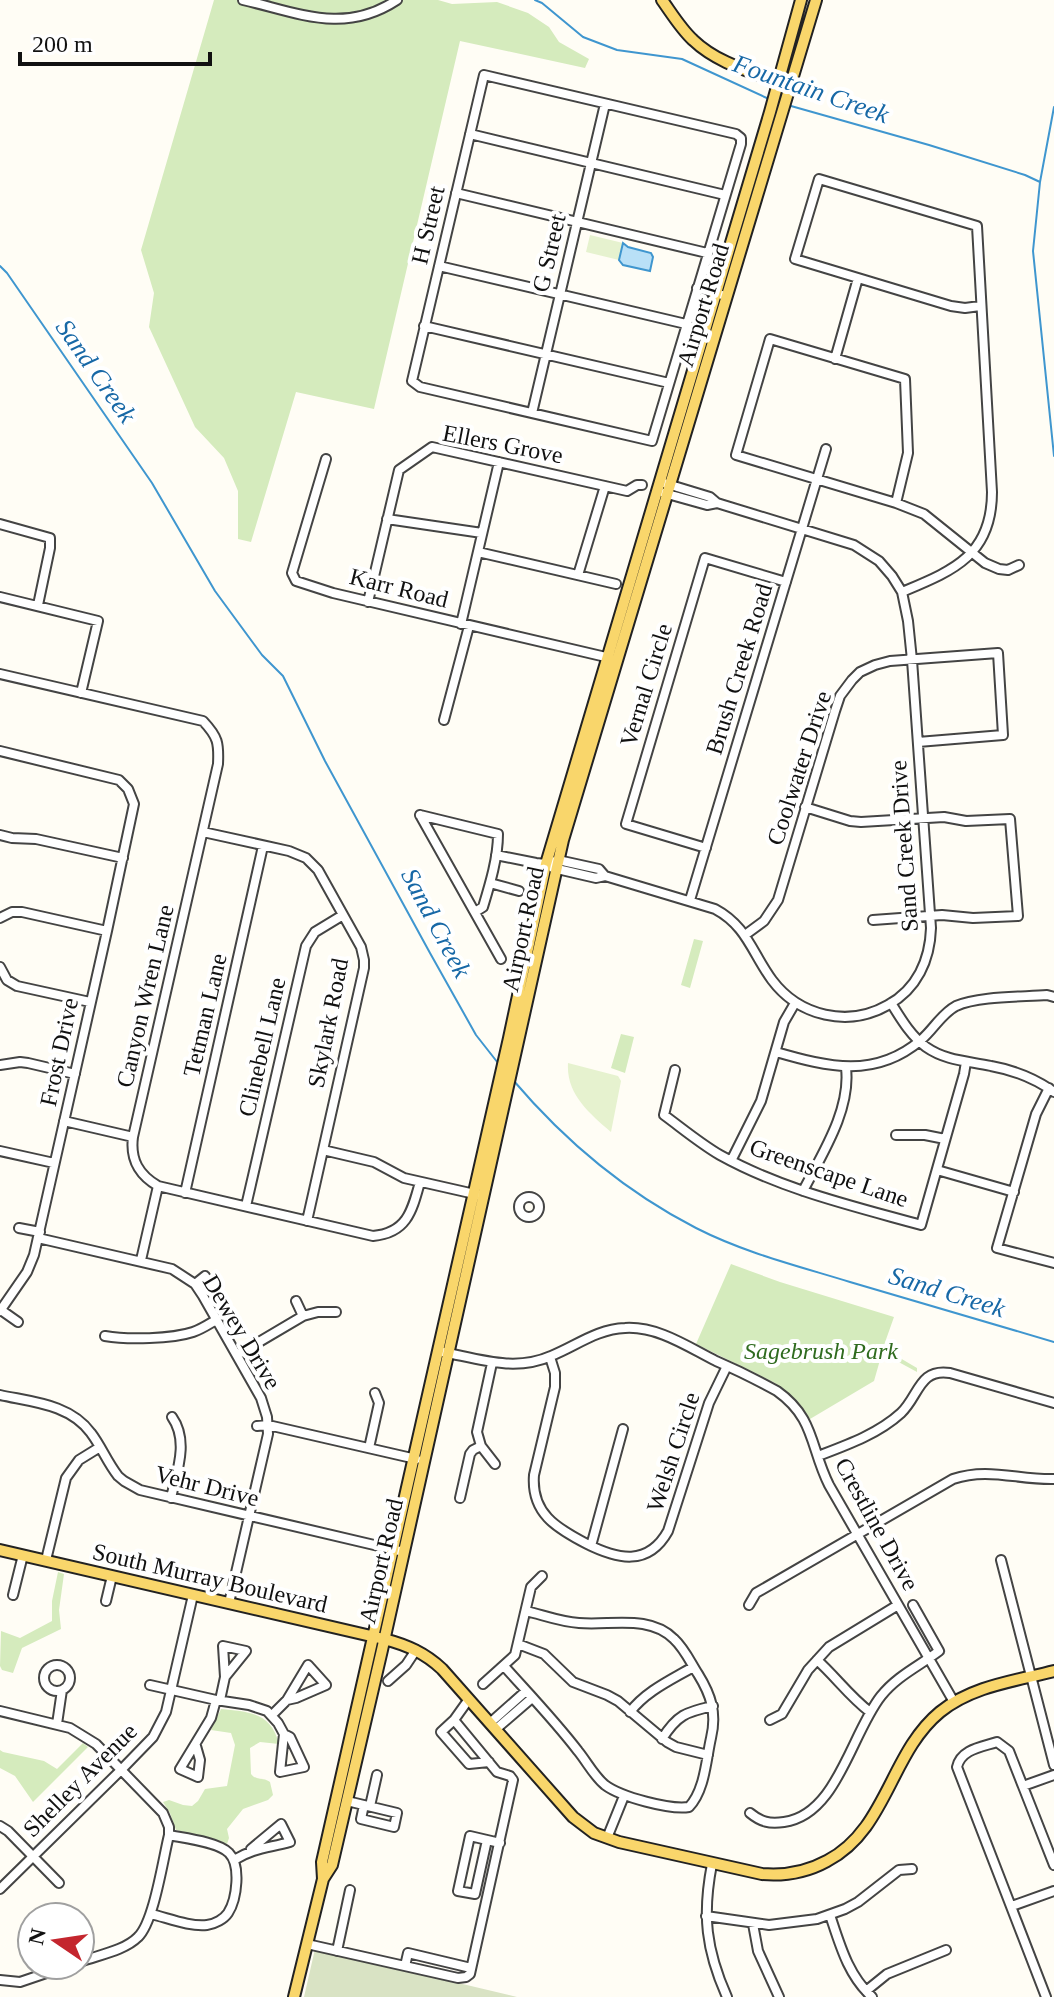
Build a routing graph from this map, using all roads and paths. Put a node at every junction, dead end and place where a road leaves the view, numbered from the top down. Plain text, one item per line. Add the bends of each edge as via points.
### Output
1 (243, 0) edge
2 (397, 0) edge
3 (662, 0) edge
4 (801, 0) edge
5 (816, 0) edge
6 (782, 86) junction
7 (605, 104) junction
8 (470, 134) junction
9 (591, 162) junction
10 (456, 193) junction
11 (725, 195) junction
12 (577, 222) junction
13 (707, 253) junction
14 (439, 266) junction
15 (858, 278) junction
16 (697, 288) junction
17 (560, 294) junction
18 (721, 295) junction
19 (980, 306) junction
20 (686, 324) junction
21 (424, 326) junction
22 (546, 354) junction
23 (835, 359) junction
24 (669, 383) junction
25 (532, 413) junction
26 (826, 449) dead end
27 (326, 459) dead end
28 (499, 462) junction
29 (816, 480) junction
30 (642, 485) dead end
31 (605, 486) junction
32 (664, 488) junction
33 (896, 503) junction
34 (387, 519) junction
35 (0, 524) edge
36 (802, 529) junction
37 (482, 533) junction
38 (478, 552) junction
39 (972, 553) junction
40 (1019, 565) dead end
41 (578, 575) junction
42 (786, 582) junction
43 (616, 584) dead end
44 (902, 592) junction
45 (0, 597) edge
46 (368, 602) junction
47 (38, 605) junction
48 (465, 625) junction
49 (612, 659) junction
50 (912, 660) junction
51 (0, 674) edge
52 (81, 693) junction
53 (444, 720) dead end
54 (918, 742) junction
55 (0, 751) edge
56 (805, 807) junction
57 (924, 818) junction
58 (203, 832) junction
59 (0, 835) edge
60 (263, 846) junction
61 (706, 848) junction
62 (496, 855) junction
63 (123, 858) junction
64 (546, 864) junction
65 (557, 865) junction
66 (490, 883) junction
67 (519, 891) dead end
68 (690, 900) junction
69 (475, 912) junction
70 (343, 915) junction
71 (930, 915) junction
72 (0, 918) edge
73 (873, 920) dead end
74 (107, 931) junction
75 (745, 935) junction
76 (501, 959) dead end
77 (0, 967) edge
78 (1054, 997) edge
79 (90, 1002) junction
80 (795, 1003) junction
81 (891, 1003) junction
82 (514, 1040) junction
83 (920, 1042) junction
84 (776, 1052) junction
85 (966, 1062) junction
86 (0, 1065) edge
87 (846, 1068) junction
88 (675, 1070) dead end
89 (75, 1074) junction
90 (1052, 1090) edge
91 (64, 1121) junction
92 (896, 1135) dead end
93 (133, 1137) junction
94 (945, 1139) junction
95 (323, 1150) junction
96 (0, 1151) edge
97 (731, 1161) junction
98 (54, 1163) junction
99 (937, 1170) junction
100 (420, 1182) junction
101 (158, 1186) junction
102 (803, 1191) junction
103 (1014, 1192) junction
104 (185, 1193) junction
105 (478, 1195) junction
106 (246, 1206) junction
107 (307, 1221) junction
108 (19, 1228) dead end
109 (39, 1235) junction
110 (141, 1260) junction
111 (1054, 1263) edge
112 (205, 1276) dead end
113 (195, 1284) junction
114 (296, 1301) dead end
115 (1, 1308) edge
116 (336, 1312) dead end
117 (303, 1316) junction
118 (216, 1320) junction
119 (18, 1322) dead end
120 (649, 1330) junction
121 (105, 1336) dead end
122 (647, 1341) dead end
123 (443, 1352) junction
124 (237, 1355) junction
125 (550, 1357) junction
126 (492, 1363) junction
127 (727, 1366) junction
128 (375, 1393) dead end
129 (0, 1395) edge
130 (1054, 1403) edge
131 (796, 1408) junction
132 (787, 1416) dead end
133 (172, 1417) dead end
134 (268, 1425) junction
135 (257, 1426) dead end
136 (623, 1429) dead end
137 (481, 1446) junction
138 (100, 1447) junction
139 (369, 1448) junction
140 (818, 1456) junction
141 (419, 1459) junction
142 (495, 1464) dead end
143 (1054, 1479) edge
144 (171, 1498) junction
145 (460, 1498) dead end
146 (249, 1516) junction
147 (857, 1535) junction
148 (591, 1546) junction
149 (0, 1550) edge
150 (398, 1551) junction
151 (23, 1555) junction
152 (46, 1560) junction
153 (1001, 1560) dead end
154 (112, 1576) junction
155 (542, 1576) dead end
156 (13, 1595) dead end
157 (193, 1595) junction
158 (106, 1601) dead end
159 (229, 1603) junction
160 (749, 1605) dead end
161 (900, 1608) junction
162 (526, 1611) junction
163 (372, 1637) junction
164 (384, 1639) junction
165 (518, 1644) junction
166 (416, 1650) junction
167 (929, 1658) junction
168 (817, 1660) junction
169 (504, 1666) junction
170 (693, 1667) junction
171 (1054, 1671) edge
172 (225, 1677) dead end
173 (1032, 1677) junction
174 (388, 1681) dead end
175 (483, 1684) dead end
176 (150, 1685) dead end
177 (62, 1690) dead end
178 (171, 1690) junction
179 (529, 1695) junction
180 (469, 1699) junction
181 (218, 1700) junction
182 (287, 1700) junction
183 (954, 1702) junction
184 (713, 1706) junction
185 (0, 1711) edge
186 (630, 1712) junction
187 (870, 1712) junction
188 (272, 1715) junction
189 (454, 1720) junction
190 (770, 1720) dead end
191 (57, 1724) junction
192 (493, 1726) junction
193 (284, 1734) junction
194 (662, 1739) junction
195 (196, 1746) dead end
196 (708, 1755) junction
197 (489, 1762) junction
198 (1054, 1765) edge
199 (121, 1770) junction
200 (377, 1775) dead end
201 (1054, 1775) edge
202 (1023, 1786) junction
203 (624, 1796) junction
204 (347, 1801) junction
205 (750, 1813) dead end
206 (0, 1826) edge
207 (169, 1835) junction
208 (607, 1838) junction
209 (487, 1840) junction
210 (500, 1843) junction
211 (251, 1849) dead end
212 (33, 1857) junction
213 (234, 1860) junction
214 (712, 1864) junction
215 (1054, 1865) edge
216 (912, 1869) dead end
217 (150, 1872) dead end
218 (160, 1874) junction
219 (323, 1879) junction
220 (59, 1883) dead end
221 (0, 1889) edge
222 (350, 1890) dead end
223 (1054, 1891) edge
224 (1012, 1906) junction
225 (151, 1914) junction
226 (830, 1915) junction
227 (706, 1916) junction
228 (753, 1924) junction
229 (307, 1944) junction
230 (946, 1950) dead end
231 (337, 1951) junction
232 (96, 1956) edge
233 (405, 1966) junction
234 (471, 1968) junction
235 (0, 1980) edge
236 (22, 1981) edge
237 (869, 1994) edge
238 (294, 1997) edge
239 (727, 1997) edge
240 (779, 1997) edge
241 (1046, 1997) edge

1 - 2 street via 332,20 359,18
3 - 6 main road via 694,41 713,55
4 - 6 main road, Airport Road
5 - 6 main road, Airport Road
6 - 18 main road, Airport Road via 770,112
6 - 18 main road, Airport Road via 779,120
7 - 8 street, H Street via 484,75
7 - 9 street, G Street
7 - 11 street via 736,134 741,144
8 - 9 street
8 - 10 street, H Street
9 - 11 street
9 - 12 street, G Street
10 - 12 street
10 - 14 street, H Street
11 - 13 street
12 - 13 street
12 - 17 street, G Street
13 - 16 street
14 - 17 street
14 - 21 street, H Street
15 - 19 street via 951,306
15 - 19 street via 795,259 819,179 977,226
15 - 23 street
16 - 18 street
16 - 20 street
17 - 20 street
17 - 22 street, G Street
18 - 32 main road, Airport Road
19 - 39 street via 992,501 986,529
20 - 24 street
21 - 22 street
21 - 25 street, H Street via 412,384
22 - 24 street
22 - 25 street, G Street
23 - 29 street via 770,339 736,455
23 - 33 street via 905,379 908,453
24 - 25 street via 652,441
26 - 29 street, Brush Creek Road
27 - 46 street, Karr Road via 293,578
28 - 31 street, Ellers Grove
28 - 34 street, Ellers Grove via 432,447 399,470
28 - 37 street
29 - 33 street
29 - 36 street, Brush Creek Road
30 - 31 street, Ellers Grove via 627,491
31 - 41 street
32 - 36 street, Sand Creek Drive via 707,505 717,503
32 - 49 main road, Airport Road
33 - 39 street via 924,514
34 - 37 street
34 - 46 street, Ellers Grove
35 - 47 street via 50,538
36 - 42 street, Brush Creek Road
36 - 44 street, Sand Creek Drive via 863,550 886,568
37 - 38 street
38 - 41 street
38 - 48 street
39 - 40 street via 999,569
39 - 44 street via 949,572
41 - 43 street
42 - 61 street, Brush Creek Road
42 - 61 street, Vernal Circle via 705,558 626,824
44 - 50 street, Sand Creek Drive
45 - 47 street
46 - 48 street, Karr Road
47 - 52 street via 98,621
48 - 49 street, Karr Road
48 - 53 street
49 - 64 main road, Airport Road
49 - 65 main road, Airport Road
50 - 54 street, Sand Creek Drive
50 - 54 street, Coolwater Drive via 998,653 999,666 1003,735
50 - 56 street, Coolwater Drive via 858,669 837,703
51 - 52 street, Canyon Wren Lane
52 - 58 street, Canyon Wren Lane via 203,721 212,730 218,764
54 - 57 street, Sand Creek Drive
55 - 63 street, Frost Drive via 124,784 133,810
56 - 57 street via 850,821
56 - 75 street, Coolwater Drive via 775,907
57 - 71 street, Sand Creek Drive
57 - 71 street via 1010,819 1018,916
58 - 60 street, Skylark Road
58 - 93 street, Canyon Wren Lane
59 - 63 street
60 - 70 street, Skylark Road via 306,858
60 - 104 street, Tetman Lane
61 - 68 street, Brush Creek Road
62 - 64 street
62 - 66 street
62 - 69 street via 498,834 420,815
63 - 74 street, Frost Drive
64 - 65 street, Sand Creek Drive
64 - 82 main road, Airport Road
65 - 68 street, Sand Creek Drive
65 - 82 main road, Airport Road
66 - 67 street
66 - 69 street via 483,907
68 - 75 street, Sand Creek Drive via 723,913
69 - 76 street
70 - 95 street, Skylark Road via 361,947 364,968
70 - 106 street, Clinebell Lane via 315,932 306,946
71 - 73 street
71 - 81 street, Sand Creek Drive via 924,965
72 - 74 street via 22,912
74 - 79 street, Frost Drive
75 - 80 street, Sand Creek Drive via 771,979
77 - 79 street via 17,986
78 - 83 street via 965,1003 944,1015
79 - 89 street, Frost Drive
80 - 81 street, Sand Creek Drive via 843,1017
80 - 84 street
81 - 83 street
82 - 105 main road, Airport Road
83 - 85 street
83 - 87 street via 888,1059
84 - 87 street
84 - 97 street via 761,1101
85 - 90 street via 1007,1070
85 - 94 street, Greenscape Lane
86 - 89 street via 20,1062
87 - 102 street via 837,1119
88 - 97 street, Greenscape Lane via 664,1115
89 - 91 street, Frost Drive
90 - 103 street via 1036,1114
91 - 93 street
91 - 98 street, Frost Drive
92 - 94 street
93 - 101 street, Canyon Wren Lane via 137,1172
94 - 99 street, Greenscape Lane
95 - 100 street via 374,1162
95 - 107 street, Skylark Road
96 - 98 street
97 - 102 street, Greenscape Lane
98 - 109 street, Frost Drive
99 - 102 street, Greenscape Lane via 921,1225
99 - 103 street
100 - 105 street
100 - 107 street, Canyon Wren Lane via 412,1210 398,1231 373,1236
101 - 104 street, Canyon Wren Lane
101 - 110 street
103 - 111 street via 997,1248
104 - 106 street, Canyon Wren Lane
105 - 123 main road, Airport Road
106 - 107 street, Canyon Wren Lane
108 - 109 street, Dewey Drive
109 - 110 street, Dewey Drive
109 - 115 street, Frost Drive via 27,1272
110 - 113 street, Dewey Drive via 172,1269
112 - 113 street
113 - 118 street, Dewey Drive
114 - 117 street
115 - 119 street
116 - 117 street
117 - 124 street
118 - 121 street via 183,1334
118 - 124 street, Dewey Drive
120 - 122 street
120 - 125 street, Crestline Drive via 607,1330
120 - 127 street, Crestline Drive
123 - 126 street, Crestline Drive
123 - 141 main road, Airport Road
124 - 134 street, Dewey Drive via 265,1408
125 - 126 street, Crestline Drive via 517,1365
125 - 148 street, Welsh Circle via 555,1387 534,1489 551,1523
126 - 137 street via 477,1432
127 - 131 street, Crestline Drive via 777,1391
127 - 148 street, Welsh Circle via 709,1403 664,1538 630,1557
128 - 139 street via 379,1403
129 - 138 street, Vehr Drive via 71,1414
130 - 140 street via 930,1370 892,1420
131 - 132 street
131 - 140 street, Crestline Drive
133 - 144 street via 179,1427 181,1450
134 - 135 street
134 - 139 street
134 - 146 street, Dewey Drive
136 - 148 street
137 - 142 street
137 - 145 street via 470,1454
138 - 144 street, Vehr Drive via 124,1481
138 - 152 street via 79,1460 66,1478
139 - 141 street
140 - 147 street, Crestline Drive
141 - 150 main road, Airport Road
143 - 147 street via 962,1476
144 - 146 street, Vehr Drive
146 - 150 street, Vehr Drive
146 - 159 street, Dewey Drive
147 - 160 street via 756,1593
147 - 161 street, Crestline Drive
149 - 151 main road, South Murray Boulevard
150 - 163 main road, Airport Road
150 - 164 main road, Airport Road
151 - 152 main road, South Murray Boulevard
151 - 156 street
152 - 154 main road, South Murray Boulevard
153 - 173 street
154 - 157 main road, South Murray Boulevard
154 - 158 street
155 - 162 street via 531,1587
157 - 159 main road, South Murray Boulevard
157 - 178 street, Shelley Avenue
159 - 163 main road, South Murray Boulevard
161 - 167 street, Crestline Drive
161 - 167 street via 915,1604 939,1651
161 - 168 street via 835,1642
162 - 165 street
162 - 170 street via 580,1624 649,1625 672,1637
163 - 164 main road, South Murray Boulevard
163 - 219 main road, Airport Road via 322,1862
164 - 166 main road, South Murray Boulevard
164 - 204 main road, Airport Road
165 - 169 street
165 - 186 street via 539,1651 573,1682 607,1695
166 - 174 street
166 - 180 main road, South Murray Boulevard
167 - 183 street, Crestline Drive
167 - 187 street via 895,1682
168 - 187 street
168 - 190 street via 782,1714
169 - 175 street
169 - 179 street
170 - 184 street
170 - 186 street via 642,1698
171 - 173 main road, South Murray Boulevard
172 - 181 street
173 - 183 main road, South Murray Boulevard
173 - 198 street
176 - 178 street
177 - 191 street
178 - 181 street
178 - 199 street, Shelley Avenue via 158,1728
179 - 192 street
179 - 203 street via 596,1776
180 - 189 street
180 - 192 main road, South Murray Boulevard
181 - 188 street via 256,1706
181 - 195 street
182 - 182 street via 296,1698 326,1685 308,1665
182 - 188 street
183 - 214 main road, South Murray Boulevard via 919,1733 863,1832 832,1859 772,1875
184 - 194 street via 682,1715
184 - 196 street
185 - 191 street
186 - 194 street
187 - 205 street via 818,1806 781,1823 760,1821
188 - 193 street
189 - 197 street
189 - 197 street via 441,1732 469,1764
191 - 199 street via 89,1739
192 - 208 main road, South Murray Boulevard via 573,1817
193 - 193 street via 280,1772 304,1767 290,1737
194 - 196 street
196 - 203 street via 698,1795 689,1807
197 - 210 street via 513,1780
199 - 207 street via 163,1813
199 - 212 street, Shelley Avenue
200 - 204 street via 367,1806
201 - 202 street
202 - 215 street
202 - 224 street via 1009,1751 997,1742 959,1760 957,1767
203 - 208 street
204 - 219 main road, Airport Road via 332,1865
206 - 212 street
207 - 213 street via 219,1847
207 - 218 street
208 - 214 main road, South Murray Boulevard
209 - 209 street via 475,1894 458,1891 470,1836
209 - 210 street
210 - 234 street
211 - 213 street
212 - 220 street
212 - 221 street, Shelley Avenue
213 - 225 street via 237,1880 223,1918 204,1925
214 - 227 street
216 - 226 street via 899,1870 870,1894
217 - 218 street
218 - 225 street
219 - 229 main road, Airport Road
222 - 231 street
223 - 224 street
224 - 241 street
225 - 232 street via 138,1937
226 - 228 street via 805,1922
226 - 237 street via 845,1959
227 - 228 street
227 - 239 street via 711,1955
228 - 240 street via 758,1951
229 - 231 street
229 - 238 main road, Airport Road
230 - 237 street via 887,1974
231 - 233 street
233 - 234 street via 461,1979
233 - 234 street via 408,1953
235 - 236 street

